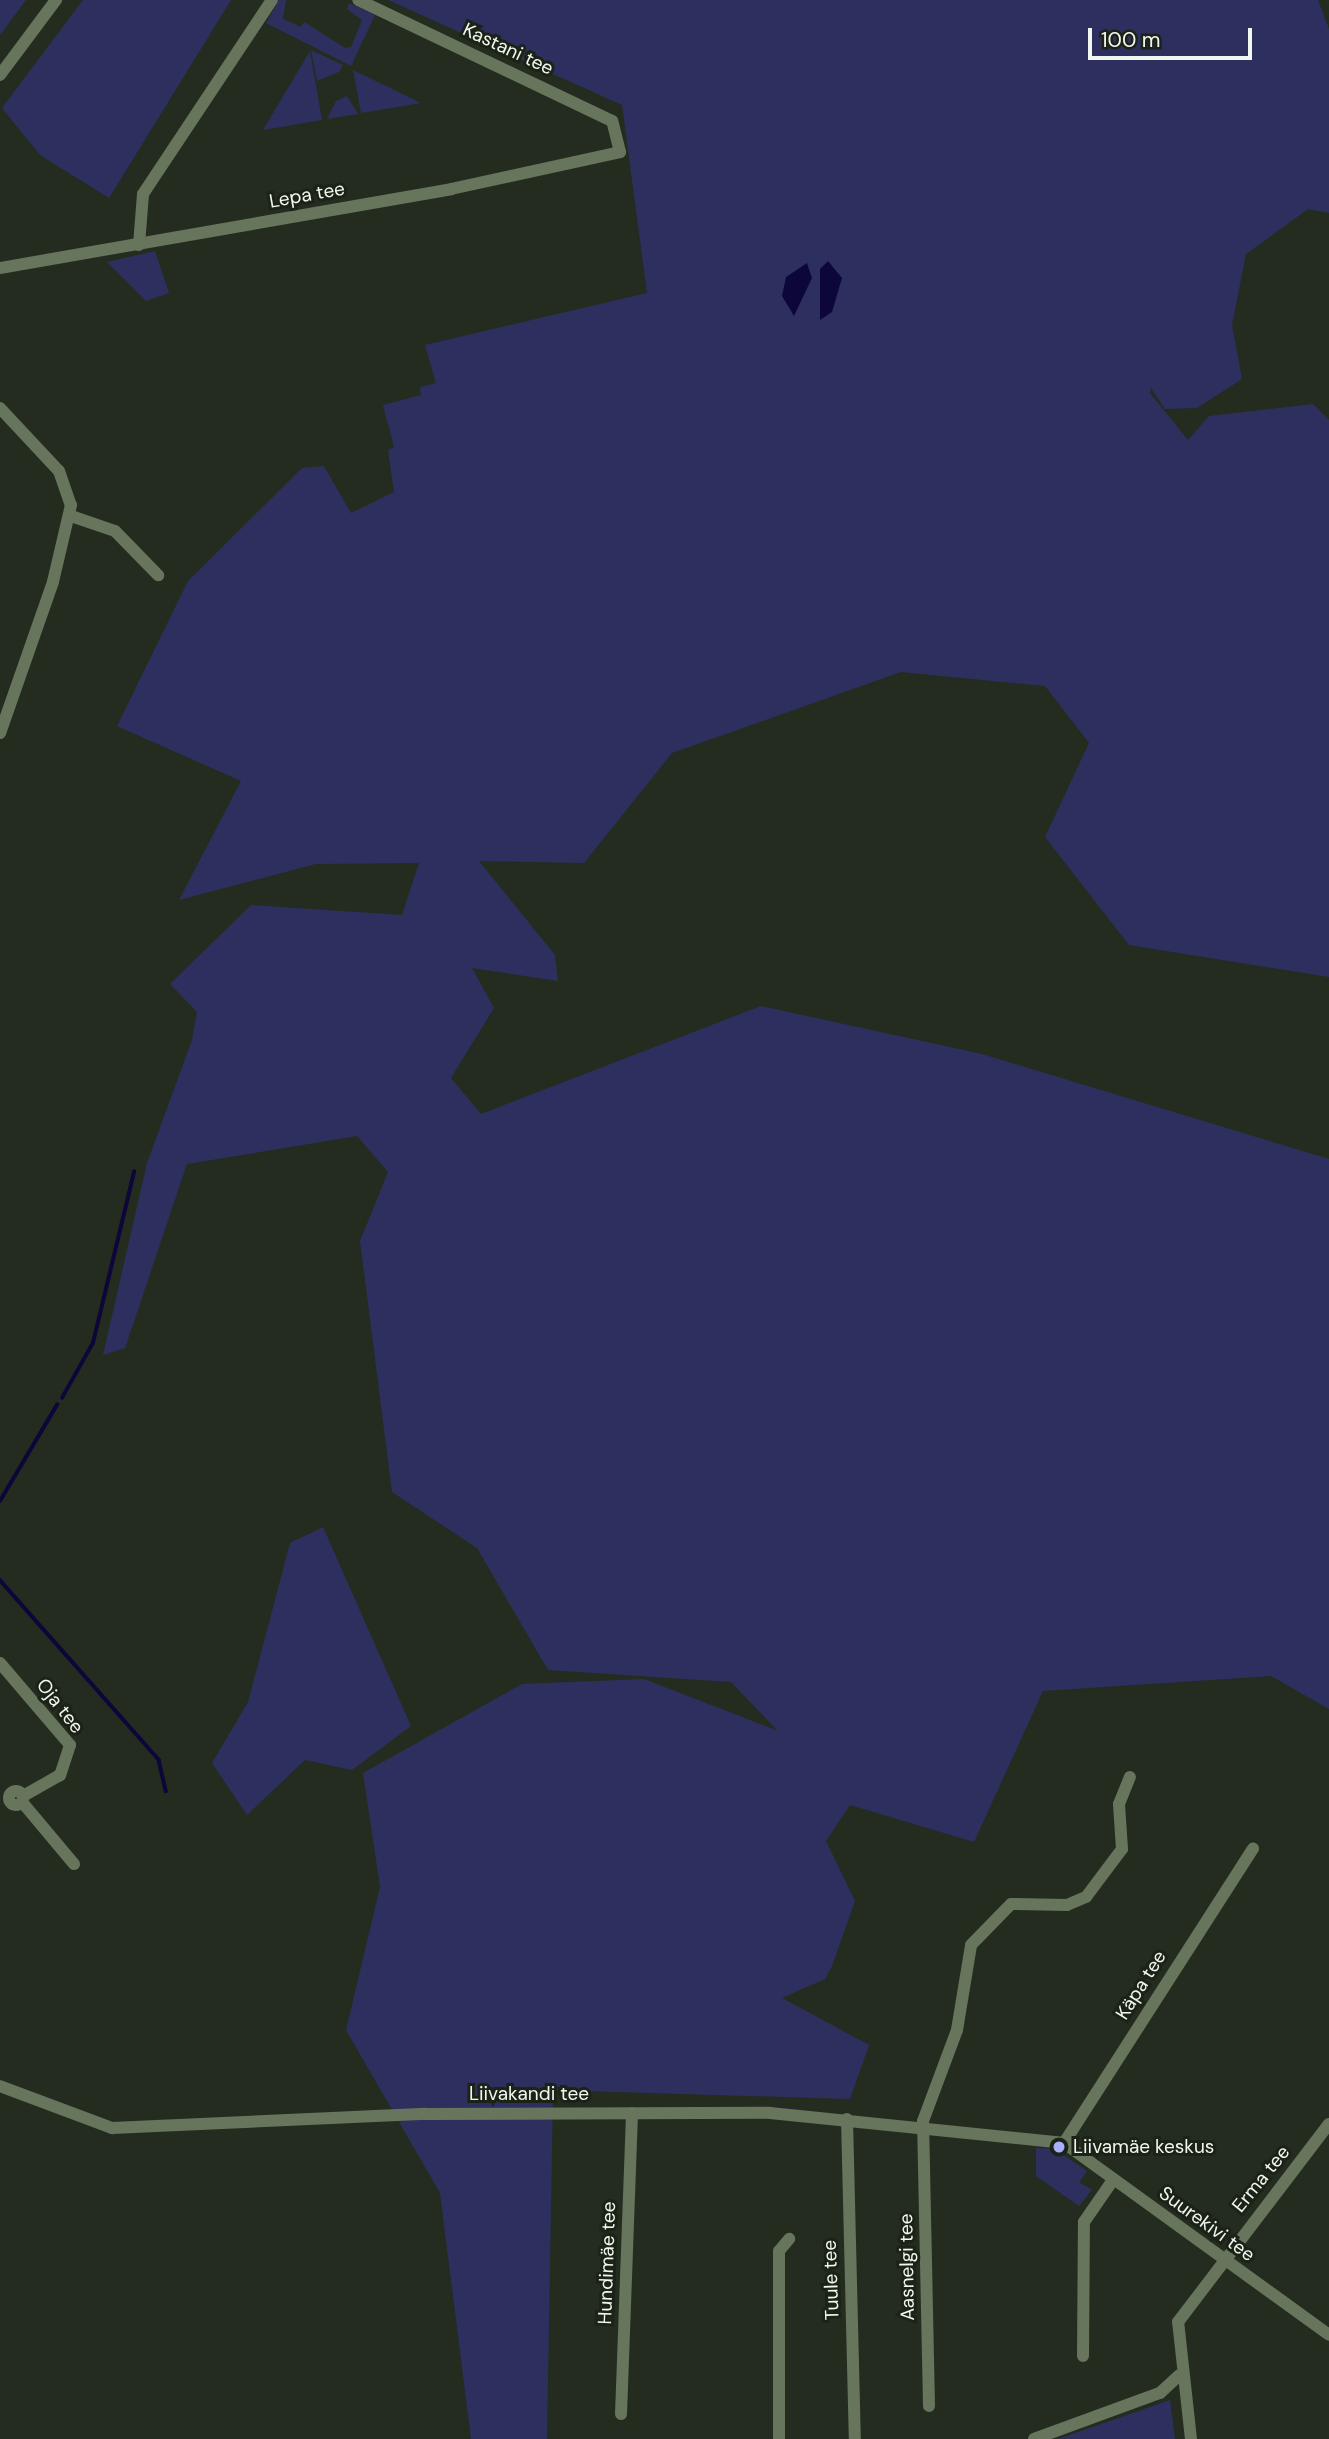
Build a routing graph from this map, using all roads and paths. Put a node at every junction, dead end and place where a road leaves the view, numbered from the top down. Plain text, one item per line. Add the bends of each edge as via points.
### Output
1 (56, 0) edge
2 (272, 0) edge
3 (358, 0) edge
4 (0, 75) edge
5 (620, 152) joint
6 (139, 245) junction
7 (0, 268) edge
8 (0, 408) edge
9 (71, 516) junction
10 (158, 575) dead end
11 (0, 733) edge
12 (0, 1663) edge
13 (1130, 1777) dead end
14 (1253, 1849) dead end
15 (74, 1864) dead end
16 (0, 2086) edge
17 (632, 2113) junction
18 (847, 2119) junction
19 (1329, 2124) edge
20 (923, 2126) junction
21 (1064, 2143) junction
22 (1113, 2180) junction
23 (789, 2239) dead end
24 (1223, 2258) junction
25 (1329, 2335) edge
26 (1083, 2356) dead end
27 (1179, 2375) junction
28 (929, 2406) dead end
29 (621, 2414) dead end
30 (779, 2439) edge
31 (855, 2439) edge
32 (1034, 2439) edge
33 (1191, 2439) edge

1 - 4 street
2 - 6 street via 143,194
3 - 5 street, Kastani tee via 612,121
5 - 6 street, Lepa tee
6 - 7 street, Lepa tee
8 - 9 street via 60,471
9 - 10 street via 115,531
9 - 11 street
12 - 15 street, Oja tee via 70,1745 60,1774 22,1799
13 - 20 street, Aasnelgi tee via 1119,1804 1122,1849 1086,1897 1067,1905 1011,1904 979,1931 957,2030 937,2072
14 - 21 street, Käpa tee
16 - 17 street, Liivakandi tee via 112,2128 426,2114
17 - 18 street, Liivakandi tee
17 - 29 street, Hundimäe tee
18 - 20 street, Liivakandi tee
18 - 31 street, Tuule tee
19 - 24 street, Erma tee
20 - 21 street, Liivakandi tee
20 - 28 street, Aasnelgi tee
21 - 22 street, Suurekivi tee
22 - 24 street, Suurekivi tee
22 - 26 street via 1083,2229
23 - 30 street via 779,2251
24 - 25 street, Suurekivi tee
24 - 27 street, Erma tee via 1178,2322
27 - 32 street via 1160,2393
27 - 33 street, Erma tee

